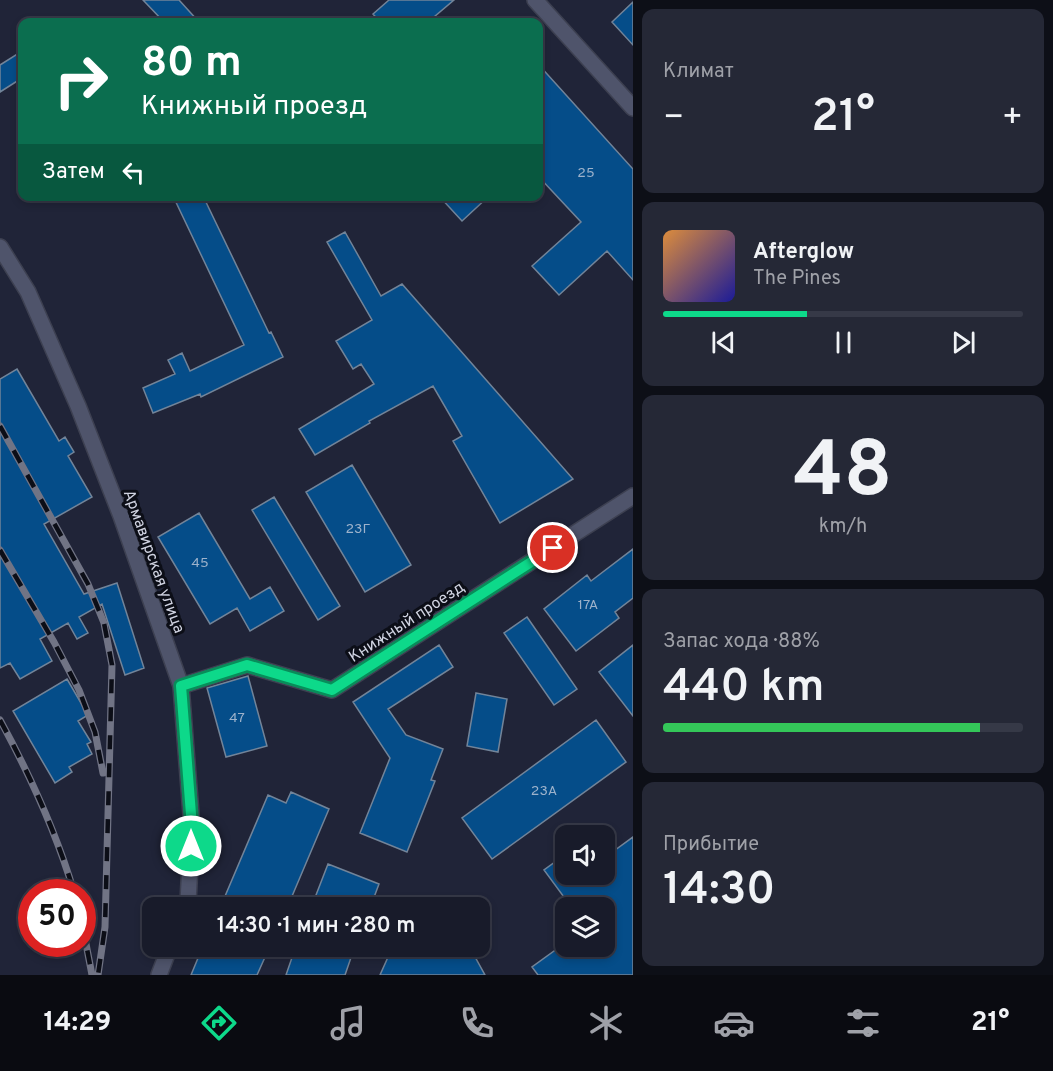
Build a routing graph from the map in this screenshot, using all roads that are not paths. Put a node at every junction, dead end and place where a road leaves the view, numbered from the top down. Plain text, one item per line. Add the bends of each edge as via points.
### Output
1 (535, 0) edge
2 (633, 108) edge
3 (0, 247) edge
4 (633, 496) edge
5 (181, 686) junction
6 (188, 897) edge
7 (166, 957) edge
8 (159, 975) edge

1 - 2 main road
3 - 5 main road, Армавирская улица via 32,302 78,406
4 - 5 main road, Книжный проезд via 332,690 247,665
5 - 6 main road, Армавирская улица via 192,827
7 - 8 main road

